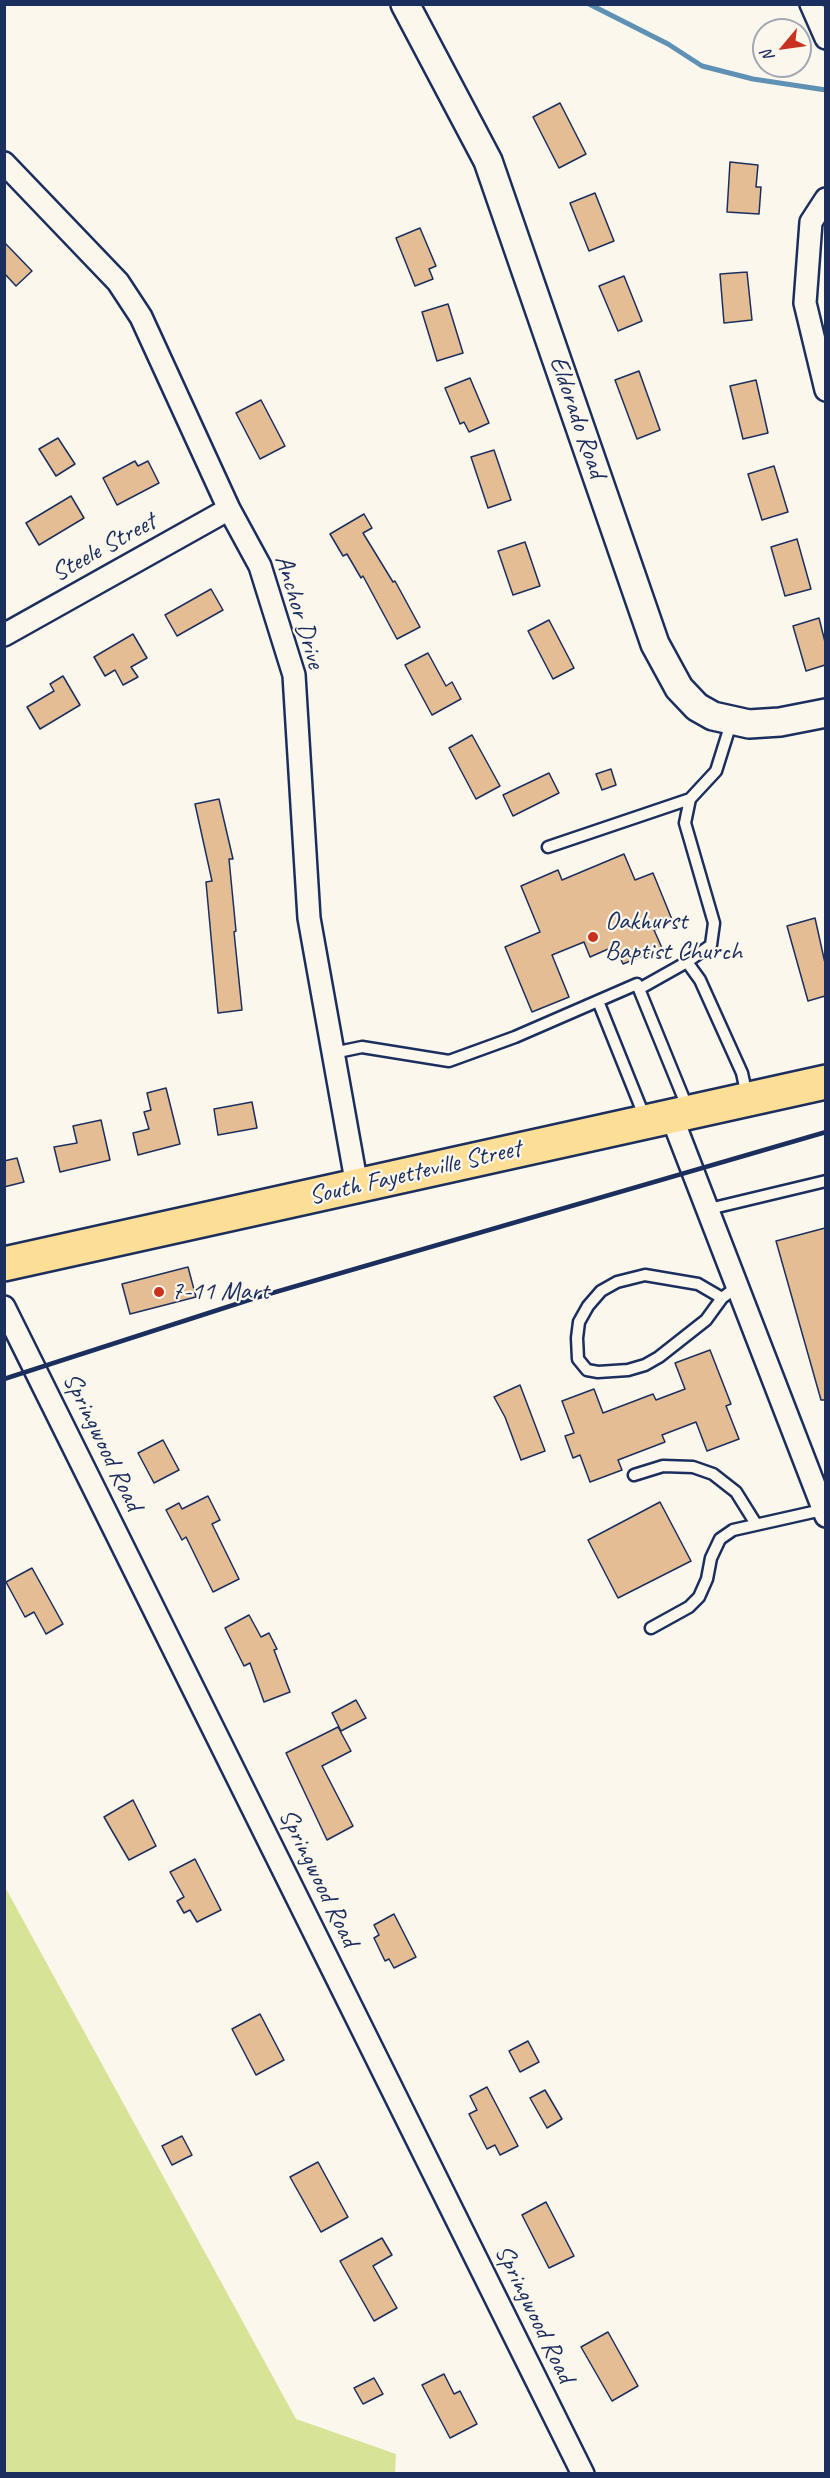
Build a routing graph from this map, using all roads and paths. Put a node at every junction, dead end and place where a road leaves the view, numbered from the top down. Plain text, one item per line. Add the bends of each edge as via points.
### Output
1 (405, 4) edge
2 (811, 4) edge
3 (825, 38) edge
4 (4, 163) edge
5 (825, 199) edge
6 (825, 390) edge
7 (229, 509) junction
8 (4, 635) edge
9 (825, 713) edge
10 (732, 720) junction
11 (780, 722) junction
12 (825, 731) edge
13 (690, 799) junction
14 (548, 847) dead end
15 (687, 962) junction
16 (639, 989) junction
17 (598, 1001) junction
18 (333, 1053) junction
19 (825, 1082) edge
20 (748, 1099) junction
21 (669, 1116) junction
22 (825, 1181) edge
23 (357, 1186) junction
24 (709, 1209) junction
25 (4, 1264) edge
26 (730, 1292) junction
27 (4, 1307) edge
28 (634, 1475) dead end
29 (824, 1513) edge
30 (756, 1524) junction
31 (651, 1629) dead end
32 (583, 2474) edge

1 - 10 street, Eldorado Road via 488,161 656,644 679,688 697,707
2 - 3 street
4 - 7 street, Anchor Drive via 118,282 141,317
5 - 6 street via 811,222 806,303
7 - 8 street, Steele Street
7 - 18 street, Anchor Drive via 260,566 294,675 309,918
9 - 11 street, Eldorado Road
10 - 11 street, Eldorado Road via 749,724
10 - 13 lane via 716,771
11 - 12 street
13 - 14 lane
13 - 15 lane via 685,823 714,923 711,945
15 - 16 lane
15 - 20 lane via 700,980 742,1073
16 - 17 lane via 637,984
16 - 21 lane
17 - 18 lane via 448,1061 362,1047
17 - 21 lane
18 - 23 street, Anchor Drive
19 - 20 main road, South Fayetteville Street
20 - 21 main road, South Fayetteville Street
21 - 23 main road, South Fayetteville Street
21 - 24 street
22 - 24 lane
23 - 25 main road, South Fayetteville Street
24 - 26 street
26 - 26 lane via 706,1320 645,1365 598,1372 587,1370 578,1359 579,1322 602,1291 617,1282 645,1275
26 - 29 street
27 - 32 street, Springwood Road
28 - 30 lane via 663,1466 693,1467 713,1474 736,1492
29 - 30 lane
30 - 31 lane via 733,1530 720,1539 699,1597

